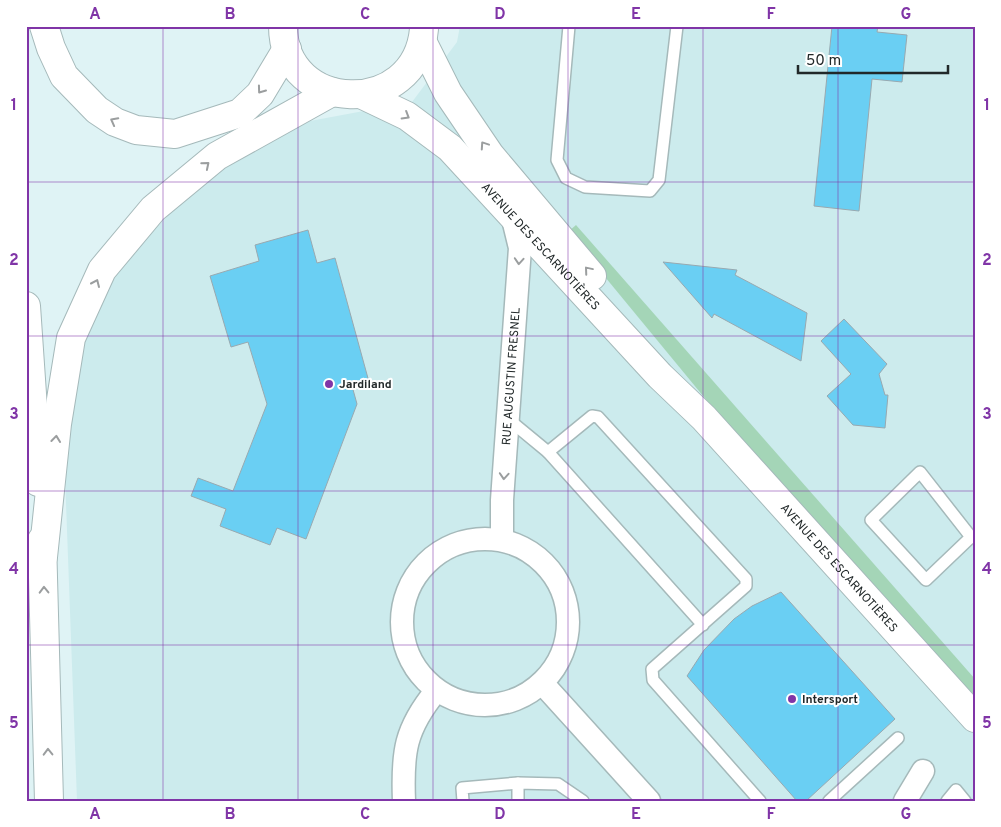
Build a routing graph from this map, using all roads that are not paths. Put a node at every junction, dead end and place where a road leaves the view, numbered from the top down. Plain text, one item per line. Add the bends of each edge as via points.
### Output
1 (44, 26) edge
2 (569, 26) edge
3 (677, 26) edge
4 (424, 35) edge
5 (285, 38) edge
6 (332, 92) junction
7 (363, 95) junction
8 (512, 214) junction
9 (26, 306) edge
10 (704, 418) junction
11 (508, 419) junction
12 (548, 452) junction
13 (973, 537) edge
14 (502, 540) junction
15 (43, 557) junction
16 (703, 625) junction
17 (543, 684) junction
18 (436, 691) junction
19 (975, 718) edge
20 (898, 738) dead end
21 (923, 771) dead end
22 (518, 783) junction
23 (49, 801) edge
24 (404, 801) edge
25 (463, 801) edge
26 (518, 801) edge
27 (583, 801) edge
28 (649, 801) edge
29 (760, 801) edge
30 (829, 801) edge
31 (905, 801) edge
32 (947, 801) edge
33 (965, 801) edge

5 -> 1 main road via 260,94 240,113 175,134 136,130 114,122 82,96 64,76
2 - 3 lane via 557,160 566,178 585,187 650,191 660,180
4 - 7 main road via 414,62 400,78 383,89
10 -> 4 main road, AVENUE DES ESCARNOTIÈRES via 659,352 490,155 448,93
5 - 6 main road via 295,64 305,76
6 - 7 main road
15 -> 6 main road via 57,424 72,338 102,270 153,209 217,156
7 -> 8 main road, AVENUE DES ESCARNOTIÈRES via 407,116 450,148
8 - 10 main road, AVENUE DES ESCARNOTIÈRES via 660,376
8 -> 11 street, RUE AUGUSTIN FRESNEL via 520,248
9 - 15 main road
10 - 19 main road, AVENUE DES ESCARNOTIÈRES
11 - 12 lane
11 -> 14 street, RUE AUGUSTIN FRESNEL
12 - 16 lane
12 - 16 lane via 592,416 598,417 746,579 746,586
13 - 13 lane via 926,580 870,520 920,472
14 - 17 street via 526,549 547,566 561,588 569,612 568,639 559,663
14 - 18 street via 471,540 449,546 430,559 406,594 401,615 404,644 416,670
23 -> 15 main road
16 - 29 lane via 652,669 653,680
17 - 18 street via 518,700 491,706 462,704
17 - 28 street
18 - 24 street via 417,714 406,744
20 - 30 lane
21 - 31 street
22 - 25 lane via 462,788
22 - 26 lane
22 - 27 lane via 558,784
32 - 33 lane via 956,790

